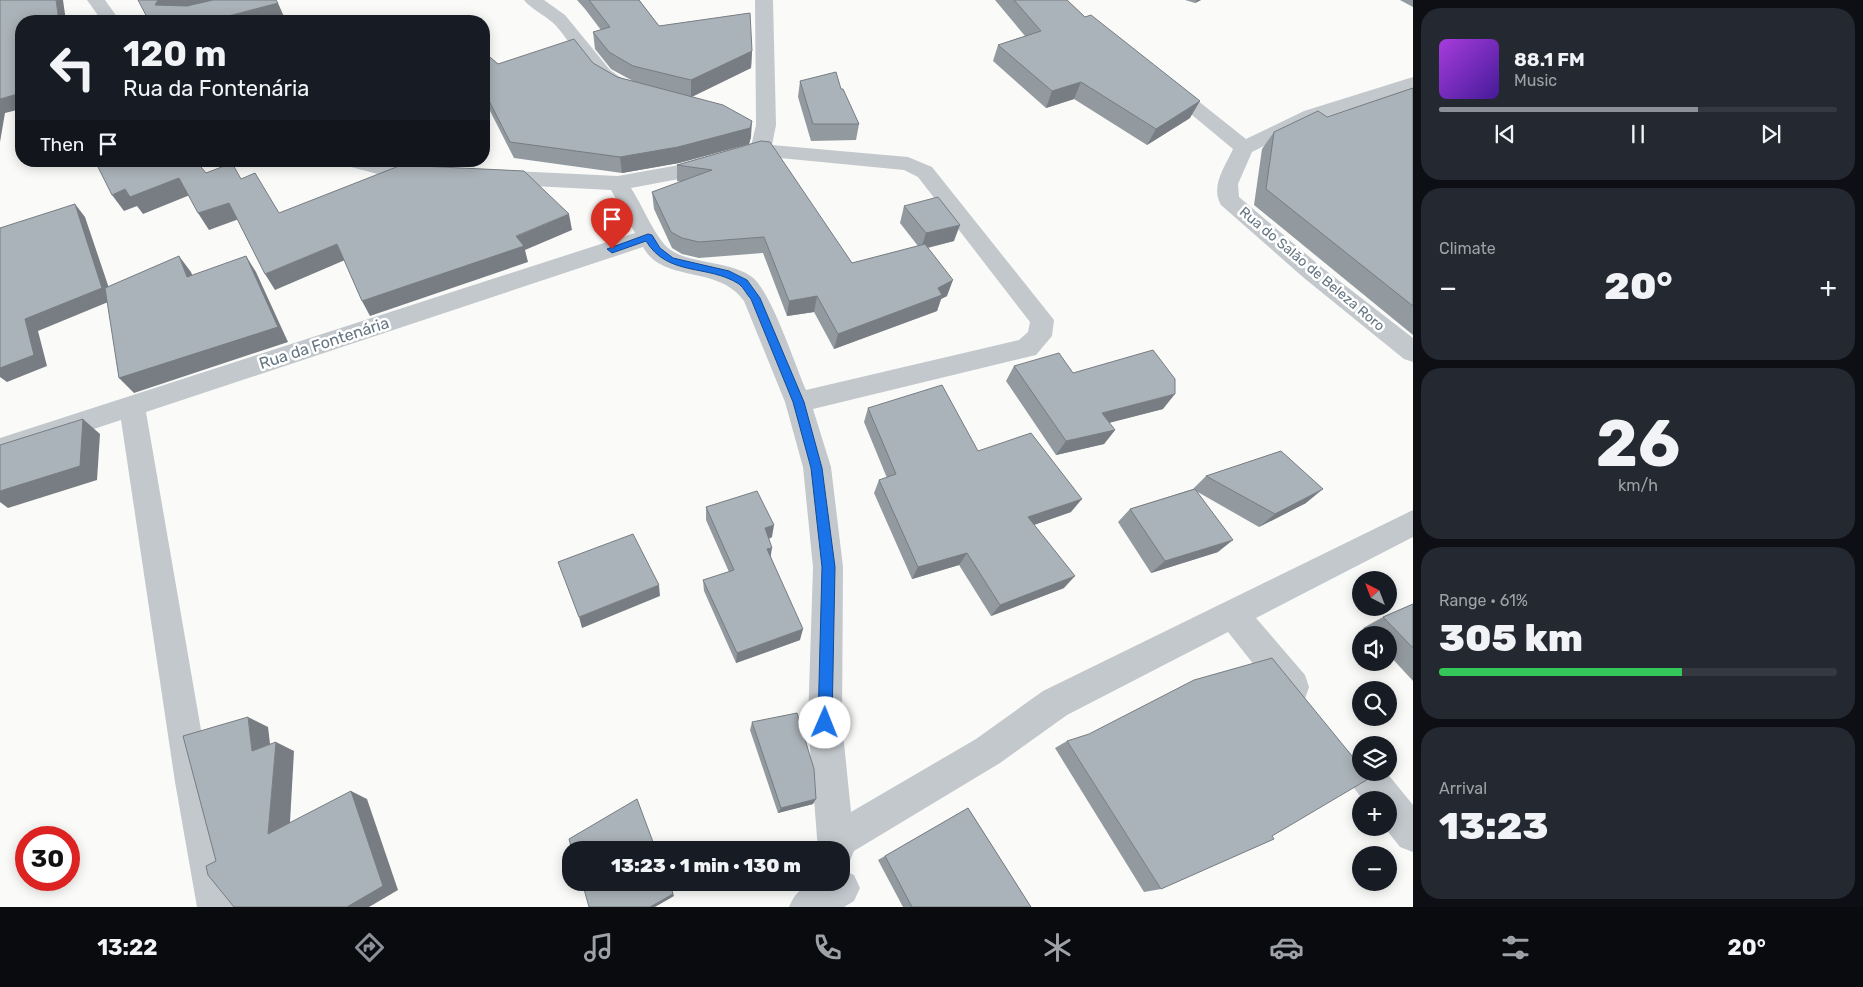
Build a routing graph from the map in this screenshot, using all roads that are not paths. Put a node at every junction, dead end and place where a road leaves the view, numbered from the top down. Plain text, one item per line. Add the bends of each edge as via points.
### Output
1 (96, 0) edge
2 (534, 0) edge
3 (764, 0) edge
4 (107, 15) edge
5 (1152, 74) edge
6 (1413, 83) edge
7 (637, 90) edge
8 (1244, 148) junction
9 (760, 150) junction
10 (382, 167) edge
11 (451, 175) edge
12 (480, 176) edge
13 (618, 183) junction
14 (648, 237) junction
15 (1413, 352) edge
16 (798, 402) junction
17 (132, 406) junction
18 (0, 449) edge
19 (1413, 523) edge
20 (1232, 613) junction
21 (1312, 710) edge
22 (1370, 781) edge
23 (1378, 791) edge
24 (1397, 814) edge
25 (1413, 834) edge
26 (835, 841) edge
27 (843, 841) edge
28 (844, 892) edge
29 (216, 907) edge
30 (808, 907) edge

1 - 4 street
2 - 7 street via 559,19 603,74
3 - 9 street via 757,123
5 - 8 street
6 - 8 street via 1311,115
8 - 15 street, Rua do Salão de Beleza Roro via 1226,184 1229,200 1312,272
9 - 13 street via 680,172
9 - 16 street via 918,167 926,172 1042,320 1040,336 1027,348
10 - 11 street via 411,173
12 - 13 street
13 - 14 street
14 - 16 street via 656,250 670,260 725,274 744,283 755,298
14 - 17 street, Rua da Fontenária
16 - 26 street via 816,468 828,567 825,723
17 - 18 street, Rua da Fontenária
17 - 29 street
19 - 20 street
20 - 21 street
20 - 27 street via 1055,702 988,751
22 - 23 street
24 - 25 street
28 - 30 street

